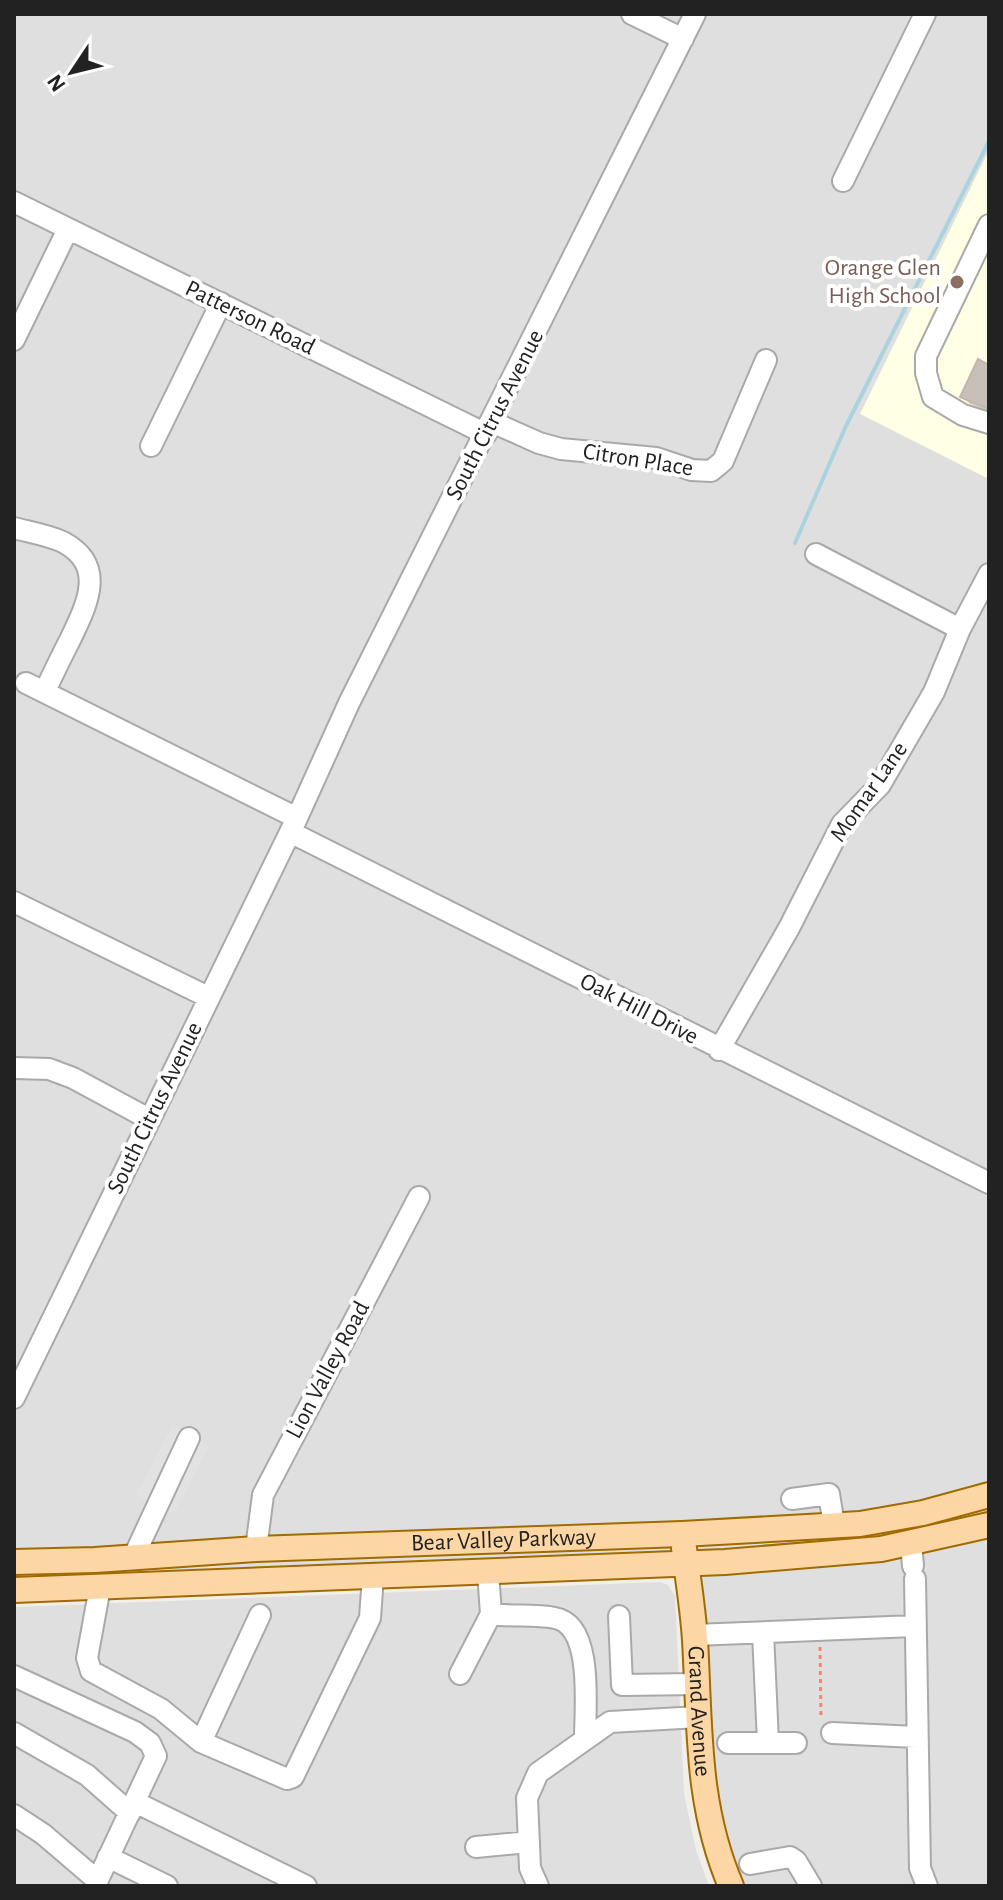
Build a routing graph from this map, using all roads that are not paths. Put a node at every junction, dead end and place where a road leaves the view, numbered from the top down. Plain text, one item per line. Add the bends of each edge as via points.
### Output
1 (632, 14) edge
2 (695, 14) edge
3 (925, 14) edge
4 (683, 39) junction
5 (843, 181) dead end
6 (14, 202) edge
7 (989, 225) edge
8 (68, 229) junction
9 (221, 303) junction
10 (14, 340) edge
11 (766, 360) dead end
12 (989, 423) edge
13 (489, 428) junction
14 (151, 446) dead end
15 (14, 528) edge
16 (816, 554) dead end
17 (989, 574) edge
18 (960, 629) junction
19 (293, 825) junction
20 (14, 902) edge
21 (208, 997) junction
22 (719, 1050) junction
23 (14, 1068) edge
24 (149, 1119) junction
25 (989, 1183) edge
26 (419, 1197) dead end
27 (14, 1398) edge
28 (189, 1438) dead end
29 (989, 1495) edge
30 (792, 1499) dead end
31 (834, 1525) junction
32 (989, 1525) edge
33 (682, 1534) junction
34 (256, 1549) junction
35 (133, 1558) junction
36 (14, 1562) edge
37 (913, 1563) junction
38 (686, 1564) junction
39 (488, 1572) junction
40 (373, 1576) junction
41 (100, 1587) junction
42 (14, 1590) edge
43 (491, 1614) junction
44 (260, 1615) dead end
45 (619, 1616) dead end
46 (914, 1626) junction
47 (763, 1633) junction
48 (694, 1635) junction
49 (460, 1674) dead end
50 (14, 1676) edge
51 (697, 1684) junction
52 (699, 1717) junction
53 (827, 1726) road end
54 (14, 1733) edge
55 (916, 1737) junction
56 (585, 1738) junction
57 (201, 1742) junction
58 (768, 1742) junction
59 (728, 1743) dead end
60 (796, 1743) dead end
61 (133, 1807) junction
62 (14, 1815) edge
63 (529, 1842) junction
64 (476, 1847) dead end
65 (108, 1857) junction
66 (750, 1864) dead end
67 (97, 1884) edge
68 (167, 1886) edge
69 (306, 1886) edge
70 (538, 1886) edge
71 (731, 1886) edge
72 (811, 1886) edge
73 (927, 1886) edge

1 - 4 street
2 - 4 street, South Citrus Avenue
3 - 5 street
4 - 13 street, South Citrus Avenue
6 - 8 street, Patterson Road
7 - 12 street via 926,356 926,373 933,397
8 - 9 street, Patterson Road
8 - 10 street
9 - 13 street, Patterson Road
9 - 14 street
11 - 13 street, Citron Place via 723,461 711,471 641,456 561,449
13 - 19 street, South Citrus Avenue
15 - 19 street via 61,541 78,552 91,583 88,602 35,687
16 - 18 street
17 - 18 street, Momar Lane
18 - 22 street, Momar Lane via 926,705 880,785 842,824
19 - 21 street, South Citrus Avenue
19 - 22 street, Oak Hill Drive
20 - 21 street
21 - 24 street, South Citrus Avenue
22 - 25 street, Oak Hill Drive
23 - 24 street via 49,1069 73,1078
24 - 27 street, South Citrus Avenue
26 - 34 street, Lion Valley Road via 263,1495
28 - 35 street
29 - 31 main road, Bear Valley Parkway via 923,1513
30 - 31 street via 829,1494
31 - 33 main road, Bear Valley Parkway
32 - 37 main road, Bear Valley Parkway
33 - 34 main road, Bear Valley Parkway
33 - 38 main road, Grand Avenue
34 - 35 main road, Bear Valley Parkway
35 - 36 main road, Bear Valley Parkway
37 - 38 main road, Bear Valley Parkway via 809,1557
37 - 46 street
38 - 39 main road, Bear Valley Parkway
38 - 48 main road, Grand Avenue
39 - 40 main road, Bear Valley Parkway
39 - 43 street
40 - 41 main road, Bear Valley Parkway
40 - 57 street via 370,1618 293,1777 287,1779
41 - 42 main road, Bear Valley Parkway
41 - 57 street via 87,1658 91,1671 161,1709
43 - 49 street
43 - 56 street via 558,1618 577,1633 584,1653
44 - 57 street
45 - 51 street via 622,1685
46 - 47 street
46 - 55 street
47 - 48 street
47 - 58 street
48 - 51 main road, Grand Avenue
50 - 61 street via 150,1743 156,1756
51 - 52 main road, Grand Avenue
52 - 56 street via 610,1722
52 - 71 main road, Grand Avenue via 706,1812
53 - 55 street
54 - 61 street
55 - 73 street via 920,1868
56 - 63 street via 538,1773 527,1798
58 - 59 street
58 - 60 street
61 - 65 street
61 - 69 street
62 - 67 street
63 - 64 street
63 - 70 street via 530,1868
65 - 67 street
65 - 68 street
66 - 72 street via 790,1857

